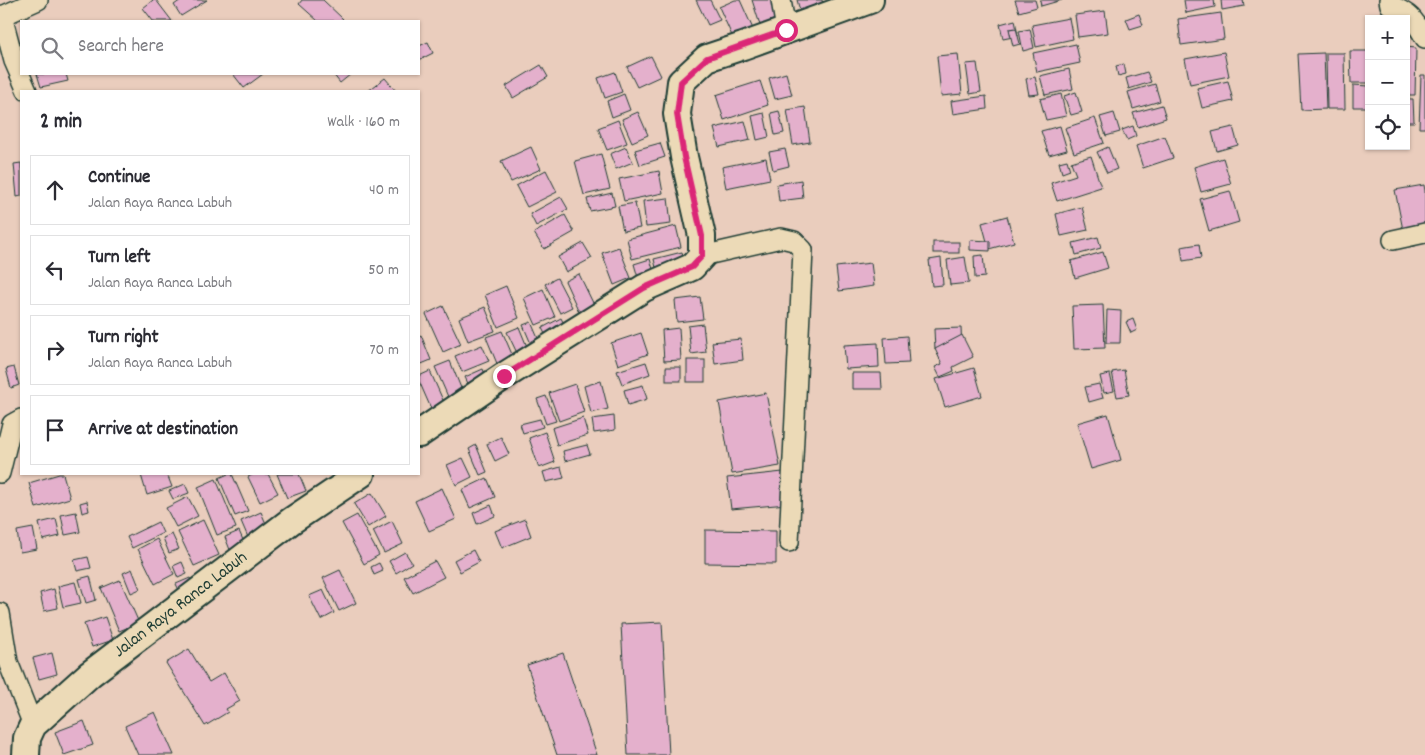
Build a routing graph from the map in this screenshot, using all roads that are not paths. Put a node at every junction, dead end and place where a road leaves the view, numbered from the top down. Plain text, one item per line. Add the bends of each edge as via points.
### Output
1 (38, 0) edge
2 (781, 0) edge
3 (870, 0) edge
4 (1390, 0) edge
5 (1, 16) edge
6 (786, 30) junction
7 (1425, 38) edge
8 (20, 75) edge
9 (20, 75) edge
10 (27, 90) edge
11 (1425, 233) edge
12 (1394, 240) dead end
13 (702, 256) junction
14 (20, 420) edge
15 (420, 433) edge
16 (0, 473) edge
17 (360, 475) edge
18 (789, 542) dead end
19 (0, 613) edge
20 (33, 725) junction
21 (26, 755) edge

1 - 5 street
2 - 6 street
3 - 6 street
4 - 7 street via 1390,5 1407,13
5 - 8 street
6 - 13 street via 707,58 681,82 677,114 702,236
9 - 10 street
11 - 12 street
13 - 15 street via 692,267 644,288
13 - 18 street via 781,238 794,241 803,250
14 - 16 street via 12,424
17 - 20 street, Jalan Raya Ranca Labuh via 292,521 90,674
19 - 20 street via 8,662
20 - 21 street via 27,738

